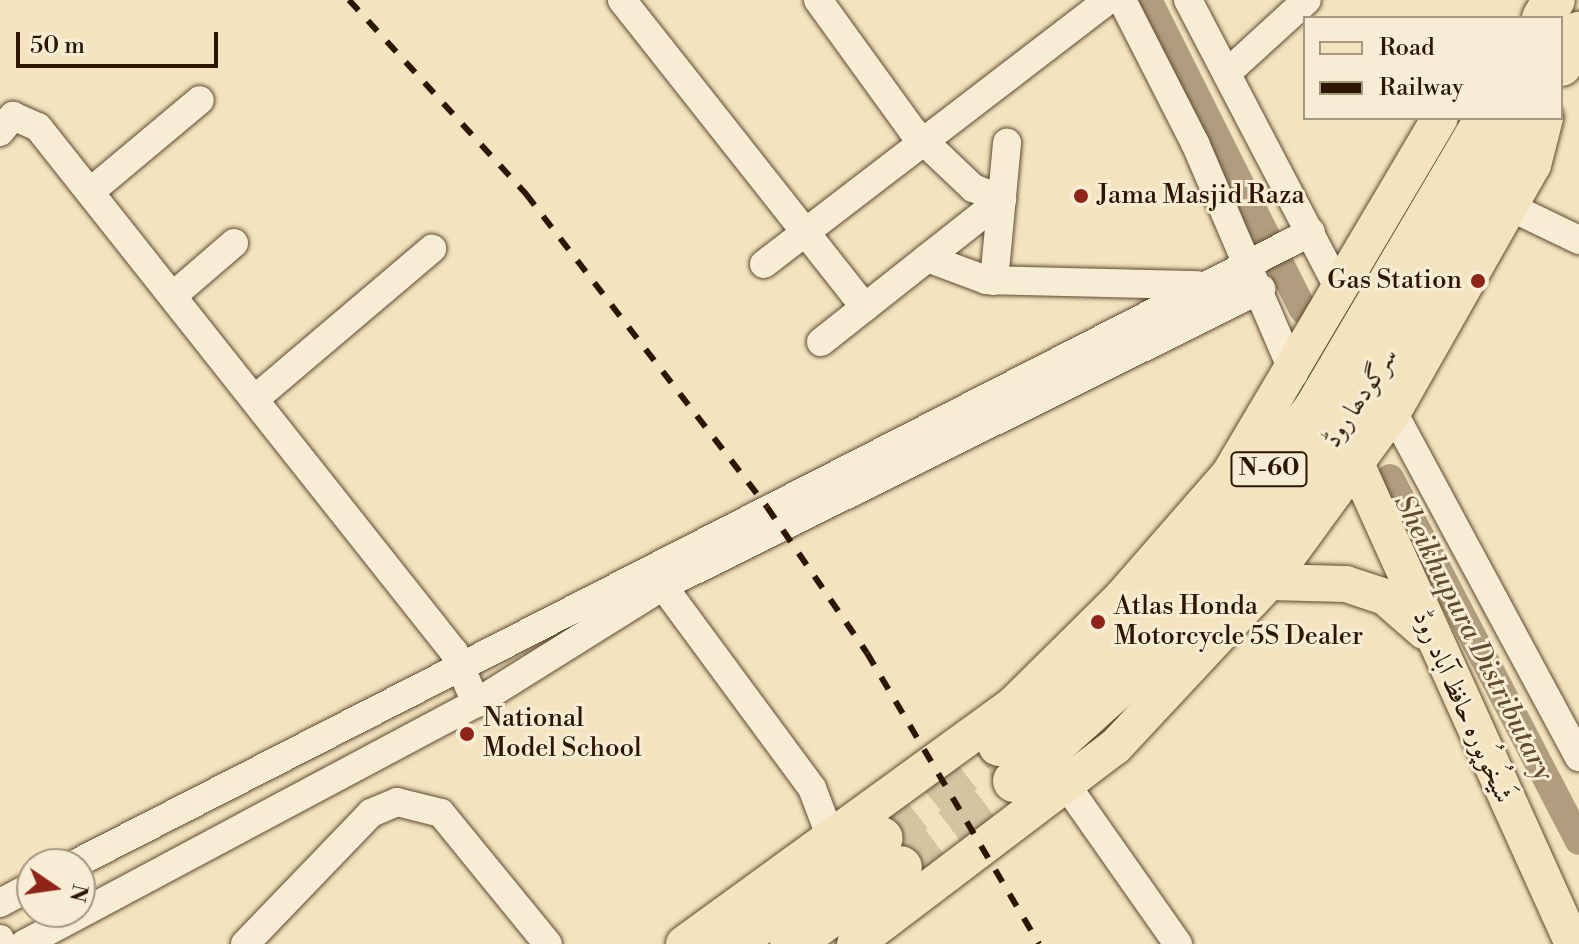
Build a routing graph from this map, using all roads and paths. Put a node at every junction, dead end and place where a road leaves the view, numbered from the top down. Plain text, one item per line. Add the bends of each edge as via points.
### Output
1 (622, 0) edge
2 (818, 0) edge
3 (1108, 0) edge
4 (1122, 0) edge
5 (1188, 0) edge
6 (1307, 0) edge
7 (1579, 33) edge
8 (1563, 61) edge
9 (1227, 73) junction
10 (200, 100) dead end
11 (1439, 120) edge
12 (1485, 120) edge
13 (1528, 120) edge
14 (1544, 120) edge
15 (0, 132) edge
16 (926, 140) junction
17 (1007, 143) dead end
18 (90, 192) junction
19 (1002, 199) junction
20 (1508, 206) junction
21 (806, 232) junction
22 (1311, 232) junction
23 (1579, 240) edge
24 (234, 243) dead end
25 (432, 249) dead end
26 (927, 258) junction
27 (1249, 263) junction
28 (764, 264) dead end
29 (994, 281) junction
30 (1214, 282) junction
31 (1261, 289) junction
32 (1340, 291) junction
33 (175, 294) junction
34 (865, 308) junction
35 (821, 342) dead end
36 (1294, 374) junction
37 (256, 398) junction
38 (1393, 412) junction
39 (1357, 466) junction
40 (1269, 582) junction
41 (663, 586) junction
42 (1431, 636) junction
43 (460, 663) junction
44 (476, 703) junction
45 (1579, 757) edge
46 (1067, 786) junction
47 (831, 838) junction
48 (96, 853) edge
49 (24, 944) edge
50 (245, 944) edge
51 (548, 944) edge
52 (684, 944) edge
53 (731, 944) edge
54 (791, 944) edge
55 (855, 944) edge
56 (1178, 944) edge
57 (1573, 944) edge

1 - 21 street
2 - 16 street
3 - 16 street
4 - 27 street
5 - 9 street
6 - 9 street
7 - 8 highway
9 - 22 street
10 - 18 street
11 - 32 main road
12 - 13 highway, سرگودھا روڈ / N-60 via 1314,410 1234,516 1007,763 1175,636 1333,444
14 - 20 main road via 1533,165
15 - 18 street via 13,116 28,118
16 - 19 street via 973,188
16 - 21 street
17 - 19 street
18 - 33 street
19 - 26 street
19 - 29 street
20 - 23 street
20 - 38 main road
21 - 28 street
21 - 34 street
22 - 27 street
22 - 32 street
24 - 33 street
25 - 37 street
26 - 29 street via 955,274
26 - 34 street
27 - 30 street
27 - 31 street
29 - 30 street via 1064,287
30 - 43 street
31 - 36 street
31 - 41 street
32 - 36 main road
33 - 37 street
34 - 35 street
36 - 47 main road via 1230,473 1122,597 1012,706
37 - 43 street
38 - 39 main road
38 - 45 street
39 - 40 main road
39 - 42 main road, شَيخُوپُورہ حافظ آباد روڈ
40 - 42 main road via 1346,584 1385,597
40 - 46 main road via 1204,659
41 - 44 street
41 - 47 street via 812,788
42 - 57 main road, شَيخُوپُورہ حافظ آباد روڈ
43 - 44 street
43 - 48 street
44 - 49 street
46 - 55 main road
46 - 56 street
47 - 52 main road
50 - 51 street via 371,813 397,802 441,813
53 - 54 highway via 891,852

